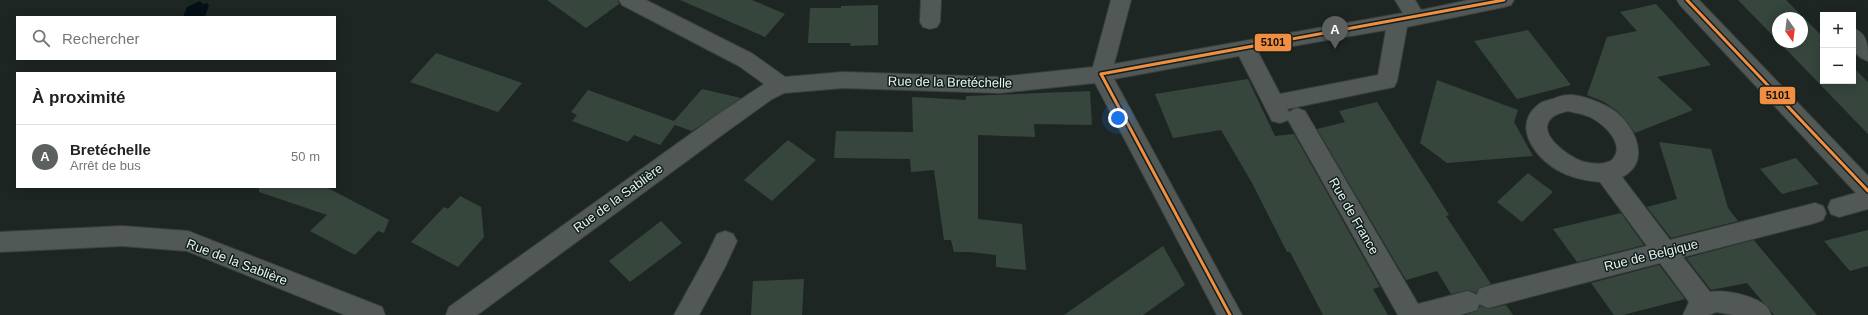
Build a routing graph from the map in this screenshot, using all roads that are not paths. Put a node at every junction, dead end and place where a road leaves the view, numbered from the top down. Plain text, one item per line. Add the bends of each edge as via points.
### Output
1 (629, 0) edge
2 (931, 0) edge
3 (1120, 0) edge
4 (1405, 0) edge
5 (1504, 0) edge
6 (1687, 0) edge
7 (1407, 20) junction
8 (930, 22) dead end
9 (1856, 25) edge
10 (1868, 26) edge
11 (1856, 42) edge
12 (1245, 47) junction
13 (1868, 53) edge
14 (1101, 74) junction
15 (781, 85) junction
16 (1284, 112) junction
17 (1606, 173) dead end
18 (1868, 192) edge
19 (1868, 199) edge
20 (1839, 207) dead end
21 (1815, 213) dead end
22 (725, 240) dead end
23 (0, 242) edge
24 (1665, 251) junction
25 (1699, 310) edge
26 (373, 315) edge
27 (458, 315) edge
28 (686, 315) edge
29 (1230, 315) edge
30 (1411, 315) edge
31 (1419, 315) edge
32 (1759, 315) edge

1 - 15 street via 746,60
2 - 8 street
3 - 14 street
4 - 7 street
5 - 7 street, Rue de la Bretéchelle
6 - 18 street
7 - 12 street, Rue de la Bretéchelle
7 - 16 street via 1388,82
9 - 10 street
11 - 13 street
12 - 14 street, Rue de la Bretéchelle
12 - 16 street, Rue de France
14 - 15 street, Rue de la Bretéchelle via 1000,85 843,80
14 - 29 street
15 - 27 street, Rue de la Sablière via 725,121
16 - 30 street, Rue de France
17 - 24 street
19 - 20 street
21 - 24 street, Rue de Belgique
22 - 28 street via 717,260
23 - 26 street, Rue de la Sablière via 122,236 188,241
24 - 25 street
24 - 31 street, Rue de Belgique
25 - 32 street via 1718,301 1734,303

